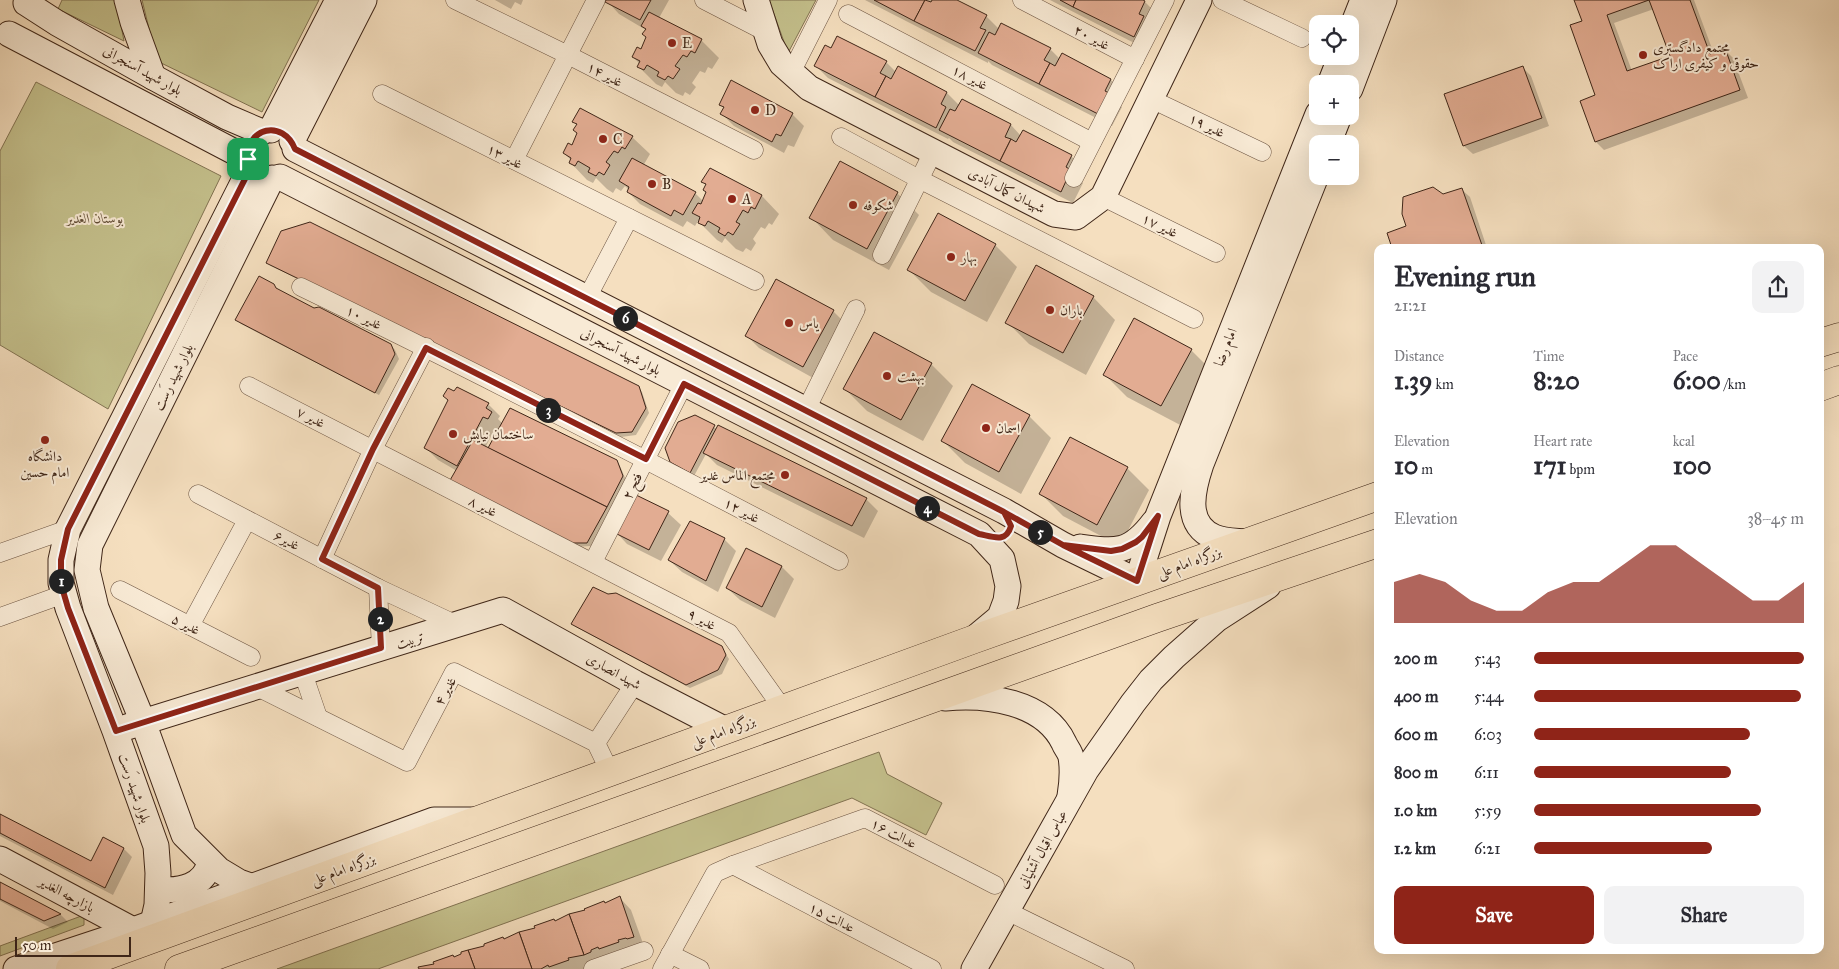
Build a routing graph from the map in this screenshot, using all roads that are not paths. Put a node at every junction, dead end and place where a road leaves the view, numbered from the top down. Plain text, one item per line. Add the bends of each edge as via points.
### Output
1 (127, 0) edge
2 (338, 0) edge
3 (364, 0) edge
4 (455, 0) edge
5 (596, 0) edge
6 (704, 0) edge
7 (756, 0) edge
8 (828, 0) edge
9 (1022, 0) edge
10 (1165, 0) edge
11 (1199, 0) edge
12 (1222, 0) edge
13 (1363, 0) edge
14 (1384, 0) edge
15 (26, 1) edge
16 (848, 14) dead end
17 (1357, 15) edge
18 (52, 20) junction
19 (766, 32) junction
20 (3, 38) edge
21 (1302, 38) dead end
22 (34, 47) junction
23 (568, 55) junction
24 (1134, 59) junction
25 (791, 73) junction
26 (1356, 75) edge
27 (153, 76) junction
28 (382, 94) dead end
29 (1151, 98) junction
30 (228, 117) junction
31 (1314, 125) edge
32 (841, 137) dead end
33 (280, 138) junction
34 (1092, 142) junction
35 (223, 146) junction
36 (754, 150) dead end
37 (933, 152) junction
38 (1262, 152) dead end
39 (514, 160) junction
40 (249, 163) junction
41 (276, 177) junction
42 (1074, 178) dead end
43 (919, 179) junction
44 (1312, 185) edge
45 (1103, 198) junction
46 (629, 218) junction
47 (1216, 254) dead end
48 (882, 255) dead end
49 (755, 281) dead end
50 (301, 287) dead end
51 (587, 298) junction
52 (856, 309) dead end
53 (1194, 319) dead end
54 (1839, 337) edge
55 (1824, 342) edge
56 (426, 348) junction
57 (1839, 380) edge
58 (684, 384) junction
59 (249, 386) dead end
60 (1824, 386) edge
61 (806, 410) junction
62 (373, 449) junction
63 (646, 459) junction
64 (1191, 460) junction
65 (198, 494) dead end
66 (1374, 497) edge
67 (1004, 512) junction
68 (1158, 516) junction
69 (247, 520) junction
70 (68, 529) junction
71 (979, 534) junction
72 (1245, 542) junction
73 (1374, 544) edge
74 (1063, 545) junction
75 (0, 552) edge
76 (322, 559) junction
77 (839, 561) dead end
78 (593, 562) junction
79 (1282, 576) junction
80 (1137, 581) junction
81 (378, 588) junction
82 (120, 590) dead end
83 (64, 594) junction
84 (503, 610) joint
85 (0, 617) edge
86 (457, 625) junction
87 (190, 626) junction
88 (972, 640) junction
89 (381, 648) junction
90 (251, 657) dead end
91 (303, 673) junction
92 (635, 683) junction
93 (257, 687) junction
94 (936, 698) junction
95 (783, 709) junction
96 (318, 717) junction
97 (143, 722) junction
98 (726, 730) junction
99 (116, 731) junction
100 (596, 743) junction
101 (610, 772) junction
102 (1069, 801) junction
103 (479, 820) junction
104 (0, 859) edge
105 (210, 862) junction
106 (733, 865) junction
107 (995, 885) dead end
108 (253, 887) junction
109 (158, 889) junction
110 (1007, 911) junction
111 (143, 927) junction
112 (644, 951) dead end
113 (666, 961) edge
114 (204, 963) edge
115 (16, 969) edge
116 (70, 969) edge
117 (179, 969) edge
118 (593, 969) edge
119 (700, 969) edge
120 (932, 969) edge
121 (974, 969) edge
122 (1125, 969) edge

1 - 27 main road
2 - 33 main road
3 - 33 main road
4 - 23 street, غدیر ۱۴
5 - 23 street
6 - 19 street
7 - 19 main road, شهیدان کمال آبادی
8 - 25 street
9 - 24 street, غدیر ۲۰
10 - 24 street
11 - 29 main road, شهیدان کمال آبادی
12 - 21 street
13 - 17 main road
14 - 26 main road
15 - 18 main road, بلوار شهید آسنجرانی
15 - 20 main road via 23,21
16 - 34 street, غدیر ۱۸
18 - 22 main road via 39,28 34,37
18 - 27 main road, بلوار شهید آسنجرانی
19 - 25 main road, شهیدان کمال آبادی via 782,64
20 - 22 main road
22 - 35 main road
23 - 36 street, غدیر ۱۴
23 - 39 street
24 - 34 street
25 - 37 main road, شهیدان کمال آبادی via 809,88
27 - 30 main road, بلوار شهید آسنجرانی
28 - 39 street, غدیر ۱۳
29 - 38 street, غدیر ۱۹
29 - 45 main road, شهیدان کمال آبادی
30 - 33 main road, بلوار شهید آسنجرانی
30 - 35 main road via 236,126 237,134 234,140
31 - 64 main road, امام رضا
32 - 43 street
33 - 40 main road via 255,136 247,151
33 - 41 main road via 296,158 288,172
33 - 51 main road, بلوار شهید آسنجرانی
34 - 42 street
35 - 40 main road
37 - 43 street
37 - 45 main road, شهیدان کمال آبادی via 1054,214 1076,217
39 - 46 street, غدیر ۱۳
40 - 41 main road via 264,177
40 - 70 main road, بلوار شهید رَست
41 - 58 main road, بلوار شهید آسنجرانی
41 - 97 main road, بلوار شهید رَست via 90,545 87,570 96,608
43 - 48 street
43 - 53 street
44 - 64 main road, امام رضا
45 - 47 street, غدیر ۱۷
46 - 49 street, غدیر ۱۳
46 - 51 street
50 - 56 street, غدیر ۱۰
51 - 61 main road, بلوار شهید آسنجرانی
52 - 61 street
54 - 55 highway
56 - 62 street
56 - 63 street, غدیر ۱۰
57 - 60 highway
58 - 63 street, فتح ۲
58 - 71 main road, بلوار شهید آسنجرانی
59 - 62 street, غدیر ۷
61 - 67 main road, بلوار شهید آسنجرانی
62 - 76 street
62 - 78 street, غدیر ۸
63 - 77 street, غدیر ۱۲
63 - 78 street, فتح ۲
64 - 68 main road, امام رضا
64 - 72 main road, امام رضا via 1192,506 1198,523 1213,537
65 - 69 street, غدیر۶
66 - 72 highway, بزرگراه امام علی
67 - 71 main road via 1011,526 1009,533 997,538
67 - 74 main road, بلوار شهید آسنجرانی
68 - 74 main road via 1142,537 1122,549 1111,551
68 - 80 main road, امام رضا
69 - 76 street, غدیر۶
69 - 87 street
70 - 75 street
70 - 83 main road, بلوار شهید رَست via 61,560
71 - 88 main road, بلوار شهید آسنجرانی via 1002,559 1008,586 1000,617
72 - 80 highway, بزرگراه امام علی
73 - 79 highway
74 - 80 main road, بلوار شهید آسنجرانی
76 - 81 street, غدیر۶
78 - 95 street, غدیر ۹ via 729,633
79 - 94 highway
79 - 102 main road via 1217,619 1151,680 1086,770
80 - 88 highway, بزرگراه امام علی
81 - 86 street, غدیر۶
81 - 89 street
82 - 87 street, غدیر ۵
83 - 85 street
83 - 99 main road, بلوار شهید رَست
84 - 86 main road, تربیت
84 - 92 main road, شهید انصاری
86 - 89 main road, تربیت
87 - 90 street, غدیر ۵
88 - 95 highway, بزرگراه امام علی
89 - 91 main road, تربیت
91 - 93 main road, تربیت
91 - 96 street
92 - 98 main road, شهید انصاری
92 - 100 street
93 - 96 street, غدیر ۴
93 - 97 main road, تربیت
94 - 102 main road, عباس اقبال آشتیانی via 982,697 1041,716 1062,738 1070,756
94 - 114 highway
95 - 98 highway, بزرگراه امام علی
96 - 100 street, غدیر ۴ via 407,762 454,672
97 - 99 main road, تربیت
97 - 105 main road, بلوار شهید رَست via 184,835
98 - 101 highway, بزرگراه امام علی
99 - 109 main road, بلوار شهید رَست via 156,846
100 - 101 street
101 - 103 highway, بزرگراه امام علی
102 - 110 main road, عباس اقبال آشتیانی
103 - 108 main road via 434,820
103 - 116 highway, بزرگراه امام علی
104 - 111 main road, بازارچه الغدیر
105 - 108 main road, بلوار شهید رَست via 239,882
105 - 109 main road via 204,878 192,885 174,890
106 - 107 street, عدالت ۱۶ via 865,818
106 - 113 street, عدالت ۱۶ via 715,873
106 - 120 street, عدالت ۱۵
108 - 111 main road
109 - 111 main road, بلوار شهید رَست via 158,905
110 - 121 main road, عباس اقبال آشتیانی
110 - 122 street
111 - 115 main road
112 - 118 street
113 - 119 street
114 - 117 highway

